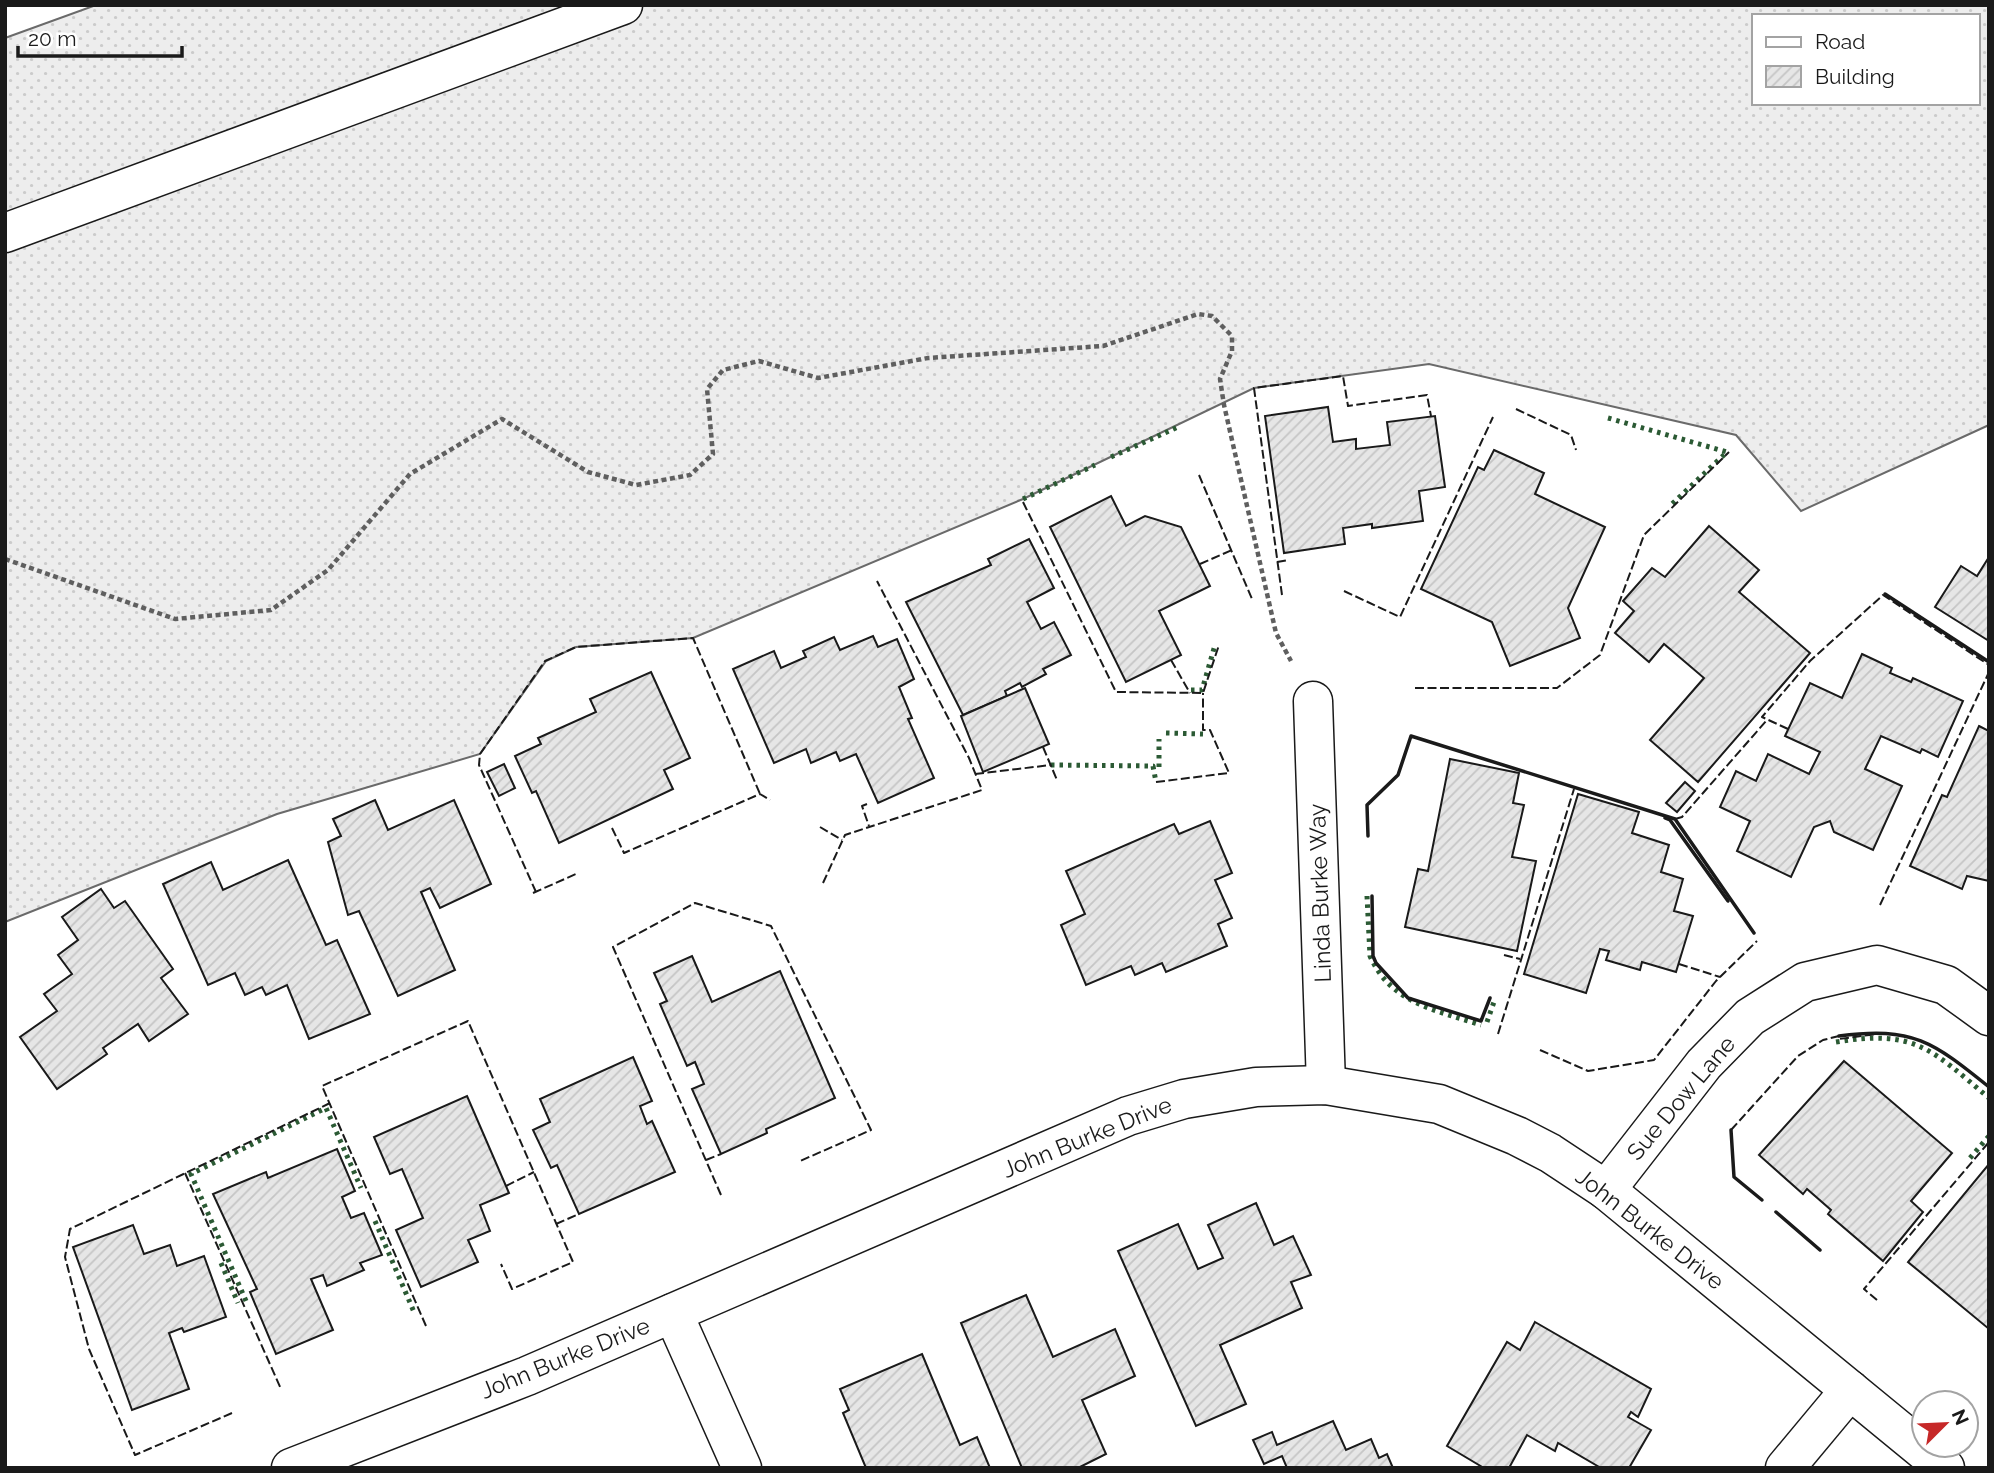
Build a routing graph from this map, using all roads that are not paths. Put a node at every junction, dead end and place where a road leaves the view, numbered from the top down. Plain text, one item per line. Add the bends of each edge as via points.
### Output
1 (623, 5) edge
2 (5, 233) edge
3 (1313, 701) road end
4 (1989, 1016) edge
5 (1326, 1085) junction
6 (1606, 1190) junction
7 (673, 1314) junction
8 (1850, 1390) junction
9 (292, 1468) edge
10 (742, 1468) edge
11 (1785, 1468) edge
12 (1945, 1468) edge

1 - 2 street
3 - 5 street, Linda Burke Way
4 - 6 street, Sue Dow Lane via 1945,985 1877,965 1805,982 1750,1017 1704,1064
5 - 6 street, John Burke Drive via 1439,1104 1517,1136
5 - 7 street, John Burke Drive via 1256,1087 1184,1099 1128,1116
6 - 8 street, John Burke Drive
7 - 9 street, John Burke Drive
7 - 10 street
8 - 11 street
8 - 12 street, John Burke Drive

